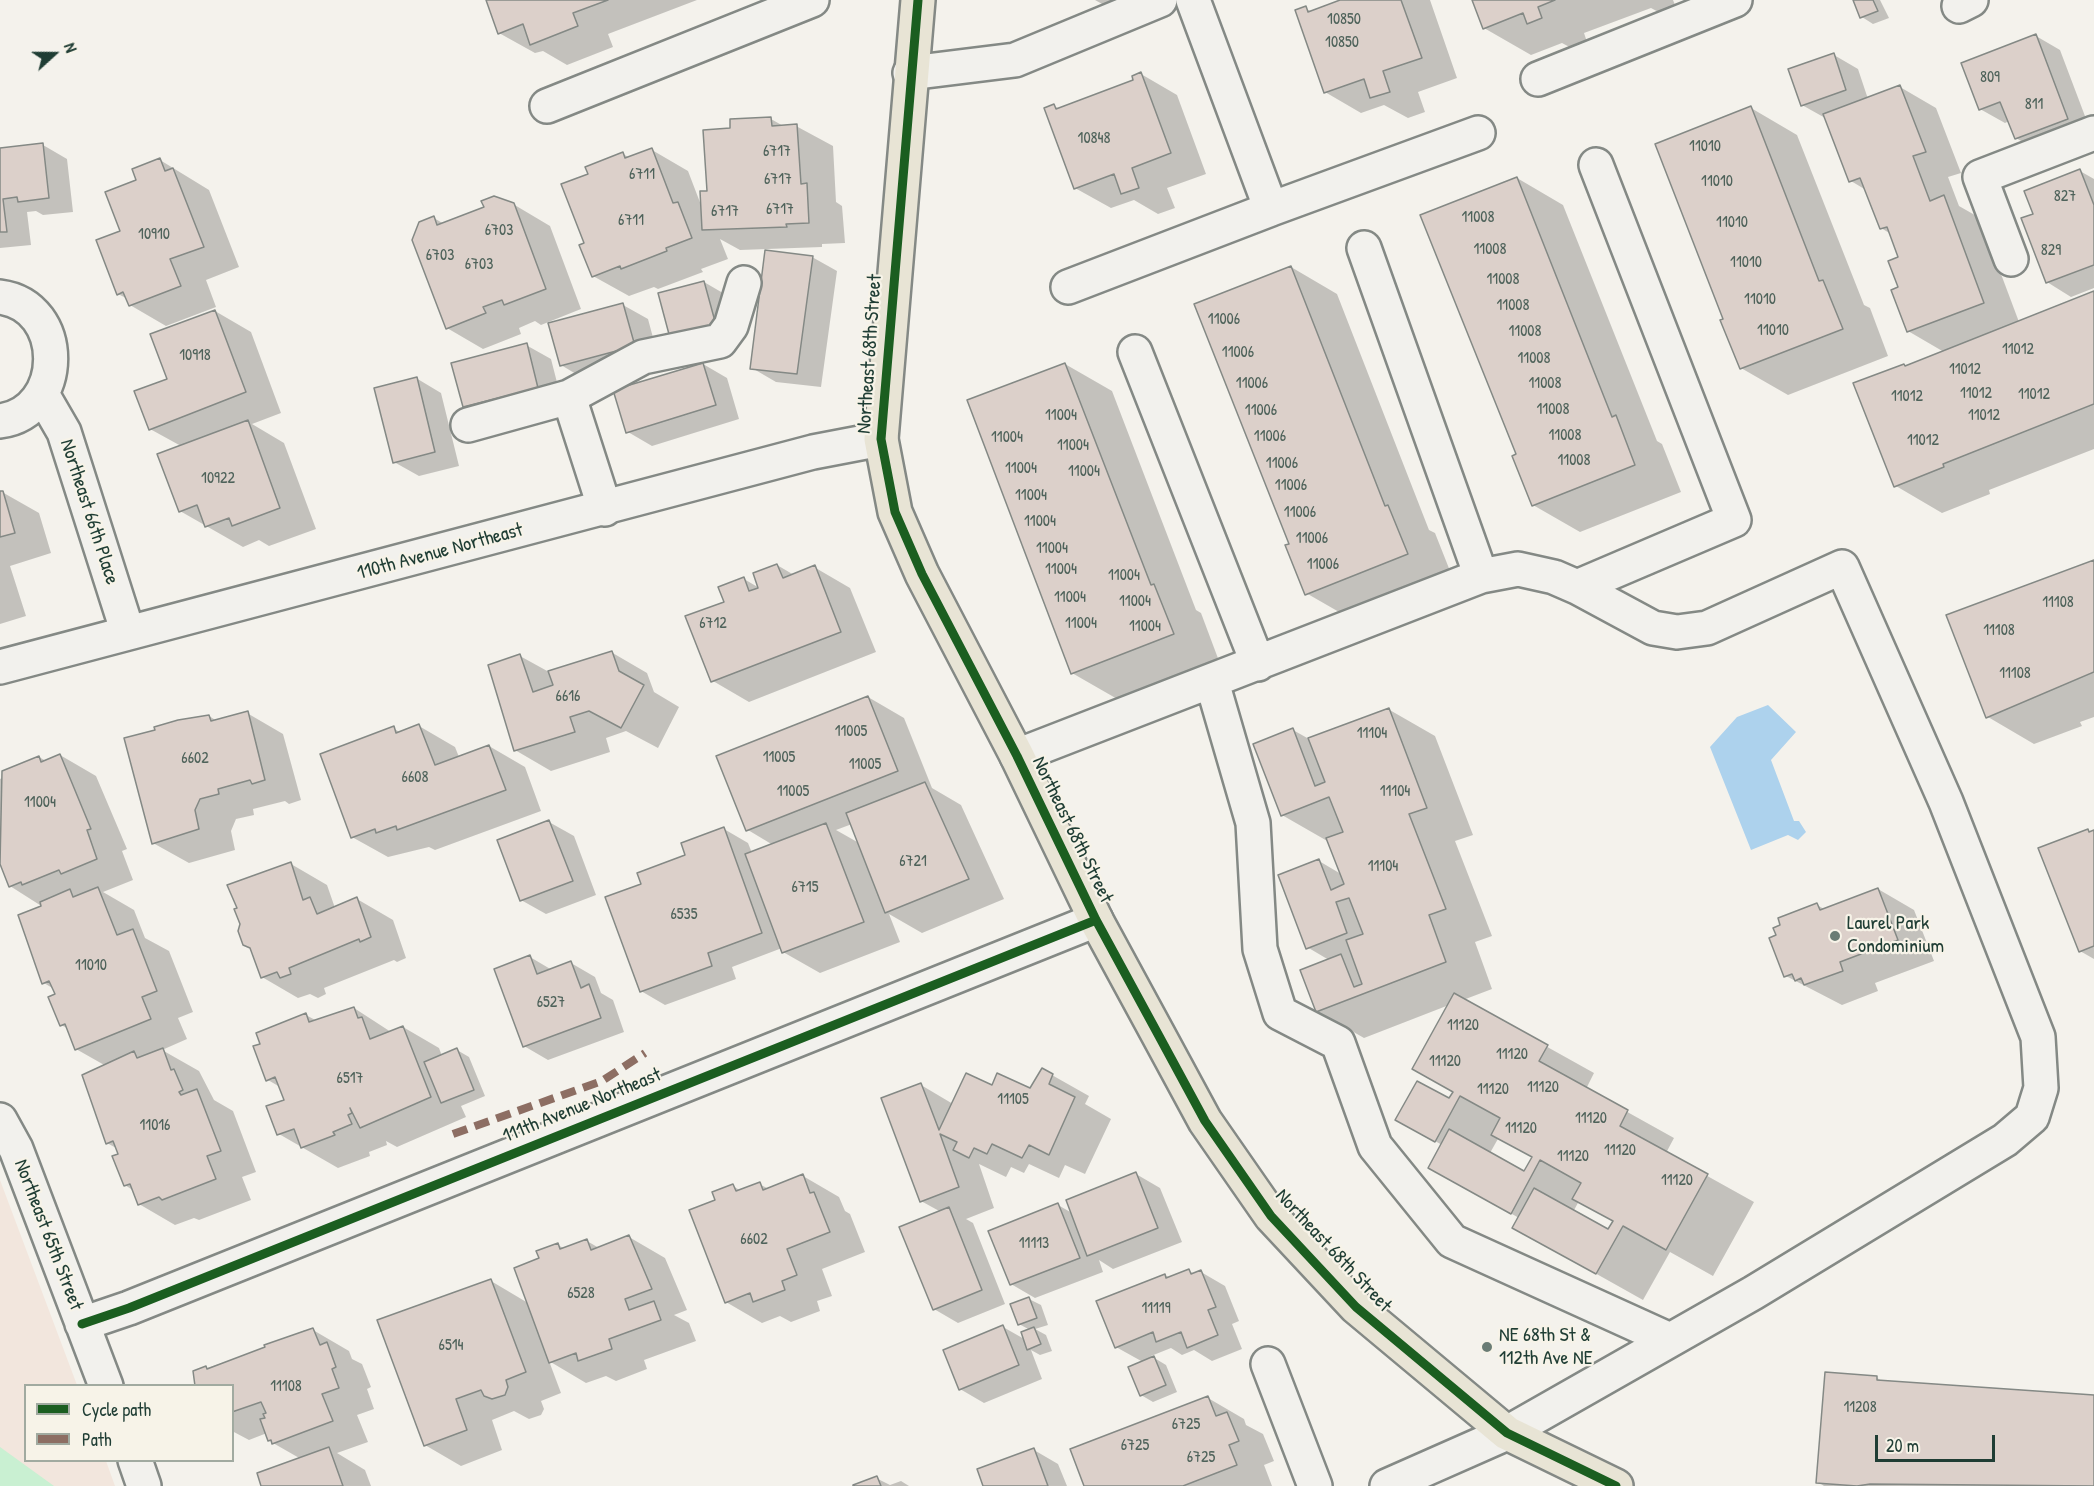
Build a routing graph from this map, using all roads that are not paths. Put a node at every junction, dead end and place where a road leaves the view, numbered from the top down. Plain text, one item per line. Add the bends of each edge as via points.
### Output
1 (812, 0) edge
2 (918, 0) edge
3 (1160, 0) edge
4 (1193, 0) edge
5 (1735, 0) edge
6 (910, 73) junction
7 (1538, 79) dead end
8 (547, 106) dead end
9 (1478, 133) dead end
10 (2094, 133) edge
11 (1596, 165) dead end
12 (1271, 209) junction
13 (1364, 248) dead end
14 (2011, 259) dead end
15 (744, 283) dead end
16 (1068, 287) dead end
17 (0, 297) edge
18 (1135, 352) dead end
19 (42, 394) junction
20 (569, 398) junction
21 (0, 421) edge
22 (468, 425) dead end
23 (881, 439) junction
24 (605, 509) junction
25 (1481, 576) junction
26 (1577, 587) junction
27 (128, 633) junction
28 (1258, 664) junction
29 (0, 667) edge
30 (1212, 682) junction
31 (1017, 756) junction
32 (1096, 920) junction
33 (0, 1120) edge
34 (82, 1324) junction
35 (1670, 1340) junction
36 (1268, 1364) dead end
37 (105, 1384) edge
38 (1507, 1433) junction
39 (135, 1462) edge
40 (144, 1486) edge
41 (1315, 1486) edge
42 (1388, 1486) edge
43 (1616, 1486) edge

1 - 8 street
2 - 6 main road, Northeast 68th Street
3 - 6 street via 1015,60
4 - 12 street
5 - 7 street
6 - 23 main road, Northeast 68th Street
9 - 12 street
10 - 14 street via 1980,177
11 - 26 street via 1734,520
12 - 16 street
13 - 25 street
15 - 20 street via 731,326 720,341 643,357
17 - 19 street via 23,305 38,318 48,336 52,355 50,375
18 - 28 street
19 - 21 street via 28,410
19 - 27 street, Northeast 66th Place via 64,432
20 - 22 street
20 - 24 street
23 - 24 street, 110th Avenue Northeast via 813,452
23 - 31 main road, Northeast 68th Street via 895,512 922,574
24 - 27 street, 110th Avenue Northeast
25 - 26 street via 1518,570
25 - 28 street
26 - 35 street via 1653,628 1677,632 1707,628 1842,567 1946,802 2038,1037 2041,1088 2032,1117 2005,1140
27 - 29 street, 110th Avenue Northeast
28 - 30 street
30 - 31 street
30 - 35 street via 1253,823 1260,949 1280,1013 1338,1043 1375,1146 1452,1241
31 - 32 main road, Northeast 68th Street
32 - 34 street, 111th Avenue Northeast
32 - 38 main road, Northeast 68th Street via 1206,1122 1271,1216 1356,1307
33 - 34 street, Northeast 65th Street via 16,1149
34 - 37 street, Northeast 65th Street
35 - 38 street
36 - 41 street
38 - 42 street
38 - 43 main road, Northeast 68th Street
39 - 40 street

